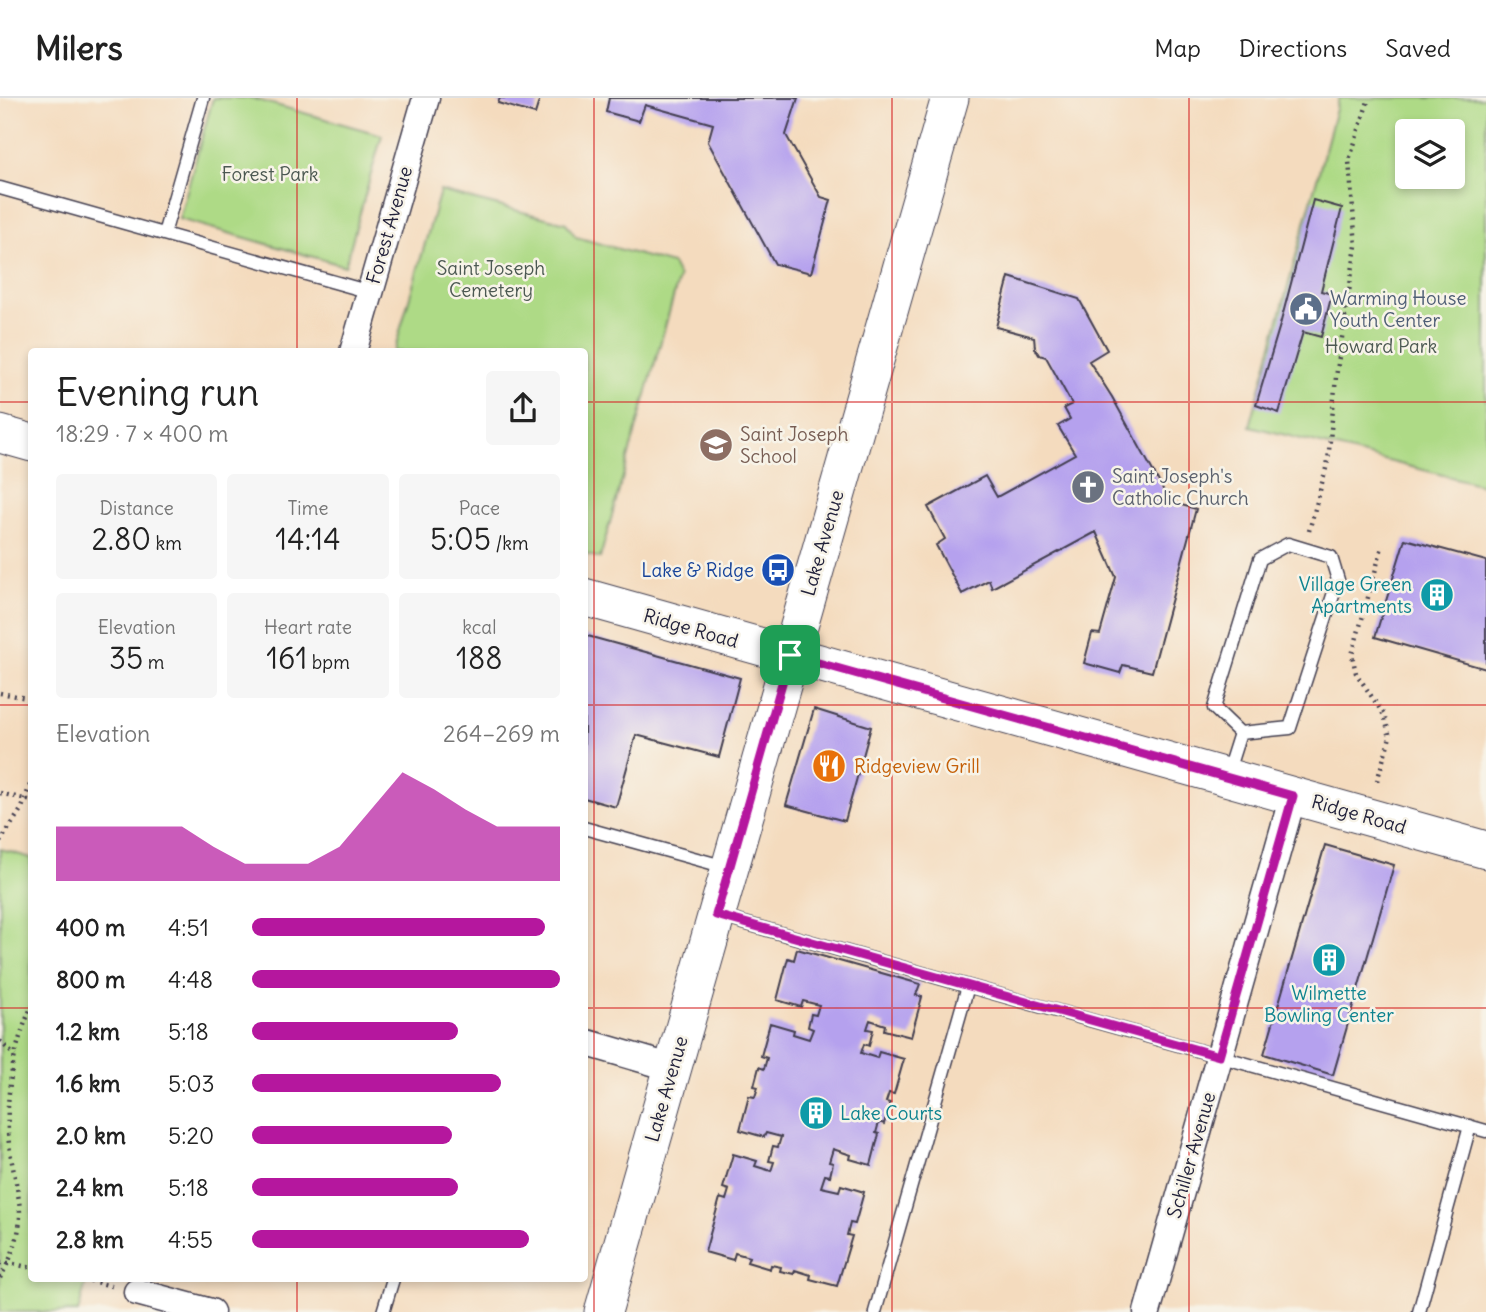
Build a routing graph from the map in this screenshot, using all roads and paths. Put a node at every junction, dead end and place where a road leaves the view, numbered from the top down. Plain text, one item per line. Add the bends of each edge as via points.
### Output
1 (203, 98) edge
2 (426, 98) edge
3 (950, 98) edge
4 (1368, 98) edge
5 (0, 188) edge
6 (164, 234) junction
7 (370, 292) junction
8 (354, 348) edge
9 (0, 434) edge
10 (28, 442) edge
11 (1382, 547) dead end
12 (1303, 548) junction
13 (588, 598) edge
14 (790, 655) junction
15 (0, 693) edge
16 (28, 698) edge
17 (1240, 733) junction
18 (1226, 777) junction
19 (1377, 781) dead end
20 (0, 793) edge
21 (1293, 796) junction
22 (28, 800) edge
23 (28, 801) edge
24 (588, 829) edge
25 (0, 842) edge
26 (1486, 850) edge
27 (730, 867) junction
28 (716, 915) junction
29 (968, 986) junction
30 (28, 1014) edge
31 (0, 1041) edge
32 (588, 1043) edge
33 (15, 1056) junction
34 (1219, 1056) junction
35 (673, 1068) junction
36 (1471, 1126) junction
37 (1486, 1131) edge
38 (0, 1263) edge
39 (9, 1263) junction
40 (28, 1267) edge
41 (0, 1278) edge
42 (392, 1282) edge
43 (137, 1292) dead end
44 (211, 1312) edge
45 (383, 1312) edge
46 (603, 1312) edge
47 (875, 1312) edge
48 (1147, 1312) edge
49 (1419, 1312) edge

1 - 6 lane
2 - 7 street, Forest Avenue
3 - 14 main road, Lake Avenue
4 - 12 path via 1349,161 1356,246 1328,461
5 - 6 lane
6 - 7 lane
7 - 8 street, Forest Avenue
9 - 10 main road
11 - 19 path via 1352,655 1356,673 1384,715 1390,737
12 - 17 lane via 1288,544 1260,559 1214,708
12 - 17 lane via 1331,557 1338,580 1290,728
13 - 14 main road, Ridge Road
14 - 18 main road, Ridge Road
14 - 27 main road, Lake Avenue
15 - 16 path
17 - 18 lane
18 - 21 main road, Ridge Road
20 - 22 path
21 - 26 main road, Ridge Road
21 - 34 street, Schiller Avenue
23 - 25 path
24 - 27 lane
27 - 28 main road, Lake Avenue
28 - 29 lane
28 - 35 main road, Lake Avenue
29 - 34 lane
29 - 47 lane
30 - 33 path
31 - 33 path
32 - 35 street
33 - 39 path via 8,1130 20,1216
34 - 36 lane
34 - 48 street, Schiller Avenue
35 - 46 main road, Lake Avenue
36 - 37 lane
36 - 49 lane
38 - 39 path
39 - 40 path
39 - 41 path
42 - 45 lane
43 - 44 street

